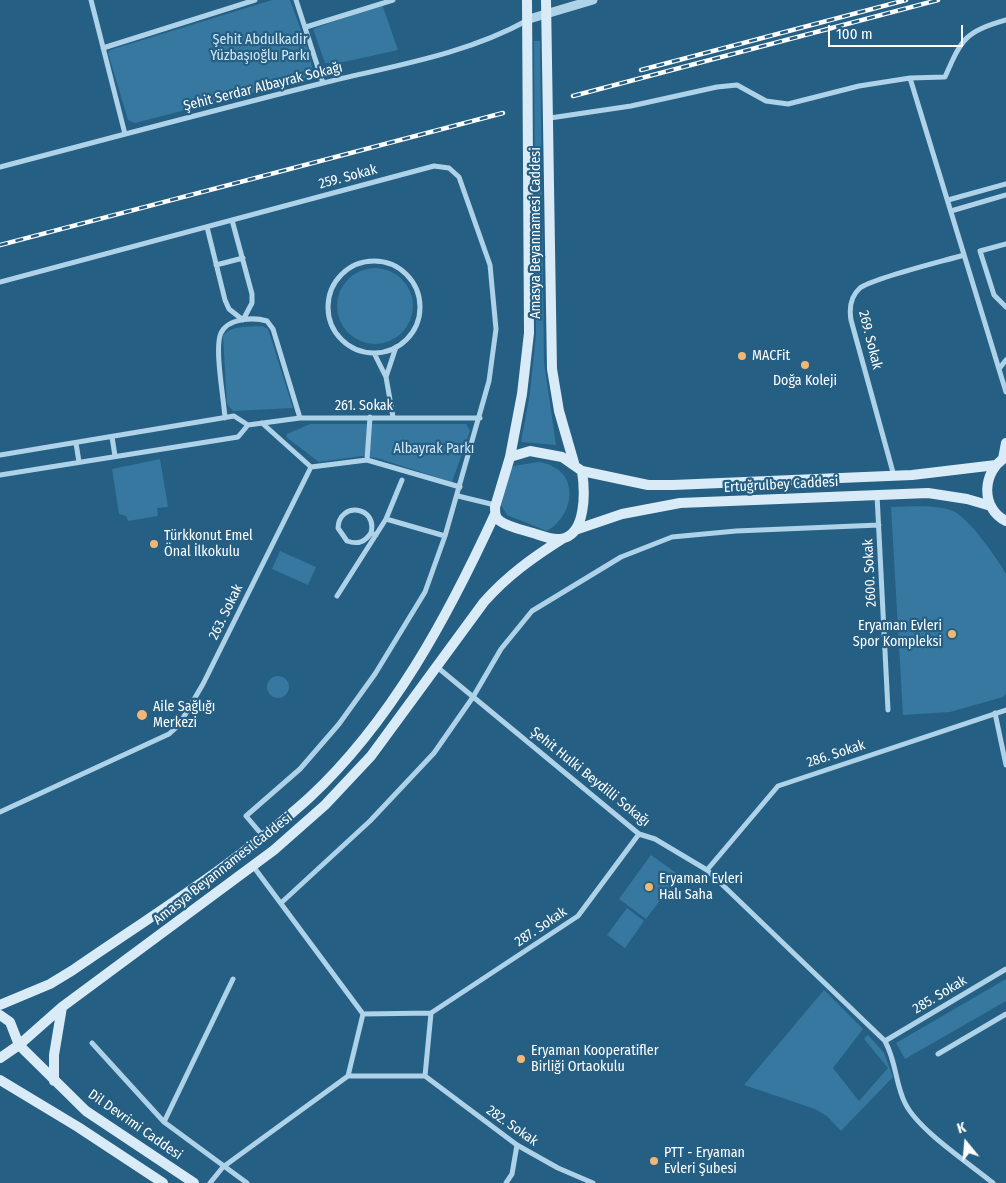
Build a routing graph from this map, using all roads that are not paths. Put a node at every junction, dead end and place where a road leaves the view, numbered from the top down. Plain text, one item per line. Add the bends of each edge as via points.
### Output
1 (90, 0) edge
2 (256, 0) edge
3 (296, 0) edge
4 (393, 0) edge
5 (527, 0) edge
6 (546, 0) edge
7 (593, 0) edge
8 (547, 14) junction
9 (528, 19) junction
10 (1006, 20) edge
11 (306, 27) junction
12 (103, 48) junction
13 (910, 78) junction
14 (323, 84) junction
15 (550, 118) junction
16 (125, 134) junction
17 (0, 167) edge
18 (1006, 184) edge
19 (1006, 195) edge
20 (948, 200) junction
21 (951, 210) junction
22 (232, 220) junction
23 (207, 227) junction
24 (1006, 244) edge
25 (964, 255) junction
26 (243, 258) junction
27 (216, 265) junction
28 (0, 282) edge
29 (1006, 307) edge
30 (243, 320) junction
31 (396, 348) junction
32 (374, 353) junction
33 (1006, 360) edge
34 (999, 369) junction
35 (386, 377) junction
36 (1006, 392) edge
37 (225, 418) junction
38 (300, 418) junction
39 (370, 418) junction
40 (393, 418) junction
41 (480, 418) junction
42 (262, 423) junction
43 (248, 424) junction
44 (112, 437) junction
45 (76, 442) junction
46 (1006, 443) edge
47 (0, 455) edge
48 (115, 456) junction
49 (510, 457) junction
50 (367, 460) junction
51 (1002, 460) edge
52 (79, 462) junction
53 (574, 463) junction
54 (311, 467) junction
55 (582, 471) junction
56 (0, 475) edge
57 (894, 476) junction
58 (402, 480) dead end
59 (460, 487) junction
60 (877, 494) junction
61 (458, 496) junction
62 (991, 506) junction
63 (495, 510) junction
64 (386, 519) junction
65 (1005, 522) edge
66 (879, 525) junction
67 (575, 530) junction
68 (373, 534) junction
69 (445, 536) junction
70 (562, 539) junction
71 (337, 596) dead end
72 (437, 667) junction
73 (473, 697) junction
74 (888, 710) dead end
75 (1006, 710) edge
76 (995, 714) junction
77 (1006, 765) edge
78 (0, 812) edge
79 (639, 834) junction
80 (264, 837) junction
81 (253, 866) junction
82 (707, 870) junction
83 (281, 903) junction
84 (1006, 969) edge
85 (233, 979) dead end
86 (0, 1005) edge
87 (62, 1007) junction
88 (431, 1013) junction
89 (363, 1014) junction
90 (1006, 1014) edge
91 (0, 1015) edge
92 (884, 1041) junction
93 (92, 1044) dead end
94 (19, 1045) junction
95 (938, 1054) dead end
96 (0, 1058) edge
97 (348, 1076) junction
98 (425, 1076) junction
99 (0, 1080) edge
100 (54, 1081) junction
101 (164, 1122) junction
102 (517, 1145) junction
103 (223, 1167) junction
104 (163, 1183) edge
105 (194, 1183) edge
106 (210, 1183) edge
107 (247, 1183) edge
108 (506, 1183) edge
109 (593, 1183) edge
110 (993, 1183) edge

1 - 12 street
2 - 12 street
3 - 11 street
4 - 11 street
5 - 9 main road, Amasya Beyannamesi Caddesi
6 - 8 main road, Amasya Beyannamesi Caddesi
7 - 8 street
8 - 9 street
8 - 15 main road, Amasya Beyannamesi Caddesi
9 - 14 street, Şehit Serdar Albayrak Sokağı via 505,32 431,58
9 - 49 main road, Amasya Beyannamesi Caddesi via 529,333
10 - 13 street via 968,35 944,77
11 - 14 street
12 - 16 street
13 - 15 street via 859,86 788,104 766,101 737,85 717,86 631,106
13 - 20 street
14 - 16 street, Şehit Serdar Albayrak Sokağı
15 - 53 main road, Amasya Beyannamesi Caddesi via 552,369
16 - 17 street, Şehit Serdar Albayrak Sokağı
18 - 20 street
19 - 21 street
20 - 21 street
21 - 25 street
22 - 23 street, 259. Sokak
22 - 26 street
22 - 41 street, 259. Sokak via 434,166 454,172 459,177 490,265 494,297 494,353
23 - 27 street
23 - 28 street, 259. Sokak
24 - 29 street via 980,251 994,295
25 - 34 street
25 - 57 street, 269. Sokak via 869,284 855,295 850,305 851,320
26 - 27 street
26 - 30 street via 252,303
27 - 30 street via 229,308
30 - 37 street via 221,332 218,346
30 - 38 street via 267,321 273,328
31 - 32 street
31 - 32 street via 408,338 420,310 412,281 387,263 357,264 334,284 328,298 328,314 342,341 355,349
31 - 35 street
32 - 35 street
33 - 34 street
34 - 36 street
35 - 40 street
37 - 43 street, 261. Sokak via 234,416
37 - 44 street, 261. Sokak
38 - 39 street, 261. Sokak
38 - 42 street, 261. Sokak
39 - 40 street, 261. Sokak
39 - 50 street
40 - 41 street, 261. Sokak
41 - 59 street
42 - 43 street, 261. Sokak
42 - 54 street
43 - 48 street via 238,437
44 - 45 street, 261. Sokak
44 - 48 street
45 - 47 street, 261. Sokak
45 - 52 street
46 - 51 main road
48 - 52 street
49 - 53 main road via 530,451 562,456
49 - 63 main road
50 - 54 street
50 - 59 street
51 - 57 main road, Ertuğrulbey Caddesi
51 - 62 main road via 989,476 986,486
52 - 56 street
53 - 55 main road
54 - 78 street, 263. Sokak via 203,684 179,724 169,734
55 - 57 main road, Ertuğrulbey Caddesi via 648,485
55 - 67 main road via 584,508
58 - 64 street
59 - 61 street
60 - 62 main road, Ertuğrulbey Caddesi via 928,493
60 - 66 street, 2600. Sokak
60 - 67 main road, Ertuğrulbey Caddesi via 680,503 622,514
61 - 63 street
61 - 69 street
62 - 65 main road
63 - 70 main road via 501,521 525,531
63 - 80 main road, Amasya Beyannamesi Caddesi via 452,602 380,717 336,771
64 - 68 street
64 - 69 street
66 - 73 street via 672,537 621,557 532,610 501,649
66 - 74 street, 2600. Sokak
67 - 70 main road
68 - 68 street via 372,521 365,512 348,510 338,523 340,534 347,541 358,543
68 - 71 street
69 - 80 street via 425,592 375,674 339,724 300,769 246,816
70 - 72 main road, Amasya Beyannamesi Caddesi via 525,562 502,582
72 - 73 street, Şehit Hulki Beydilli Sokağı
72 - 81 main road, Amasya Beyannamesi Caddesi via 349,782
73 - 79 street, Şehit Hulki Beydilli Sokağı
73 - 83 street via 434,753 370,821
75 - 76 street, 286. Sokak
76 - 77 street
76 - 82 street, 286. Sokak via 778,786
79 - 82 street, Şehit Hulki Beydilli Sokağı via 655,839
79 - 88 street, 287. Sokak via 578,916
80 - 86 main road, Amasya Beyannamesi Caddesi via 73,970 50,984
81 - 83 street
81 - 87 main road, Amasya Beyannamesi Caddesi
82 - 92 street, Şehit Hulki Beydilli Sokağı
83 - 89 street
84 - 92 street, 285. Sokak
85 - 101 street
87 - 94 main road, Amasya Beyannamesi Caddesi
87 - 100 main road via 54,1055
88 - 89 street
88 - 98 street
89 - 97 street
90 - 95 street
91 - 94 main road via 10,1022
92 - 110 street via 910,1113
93 - 101 street
94 - 96 main road, Amasya Beyannamesi Caddesi
94 - 100 main road, Dil Devrimi Caddesi
97 - 98 street
97 - 103 street
98 - 102 street, 282. Sokak
99 - 104 main road
100 - 105 main road, Dil Devrimi Caddesi via 86,1111
101 - 103 street
102 - 108 street via 512,1174
102 - 109 street, 282. Sokak
103 - 106 street
103 - 107 street

